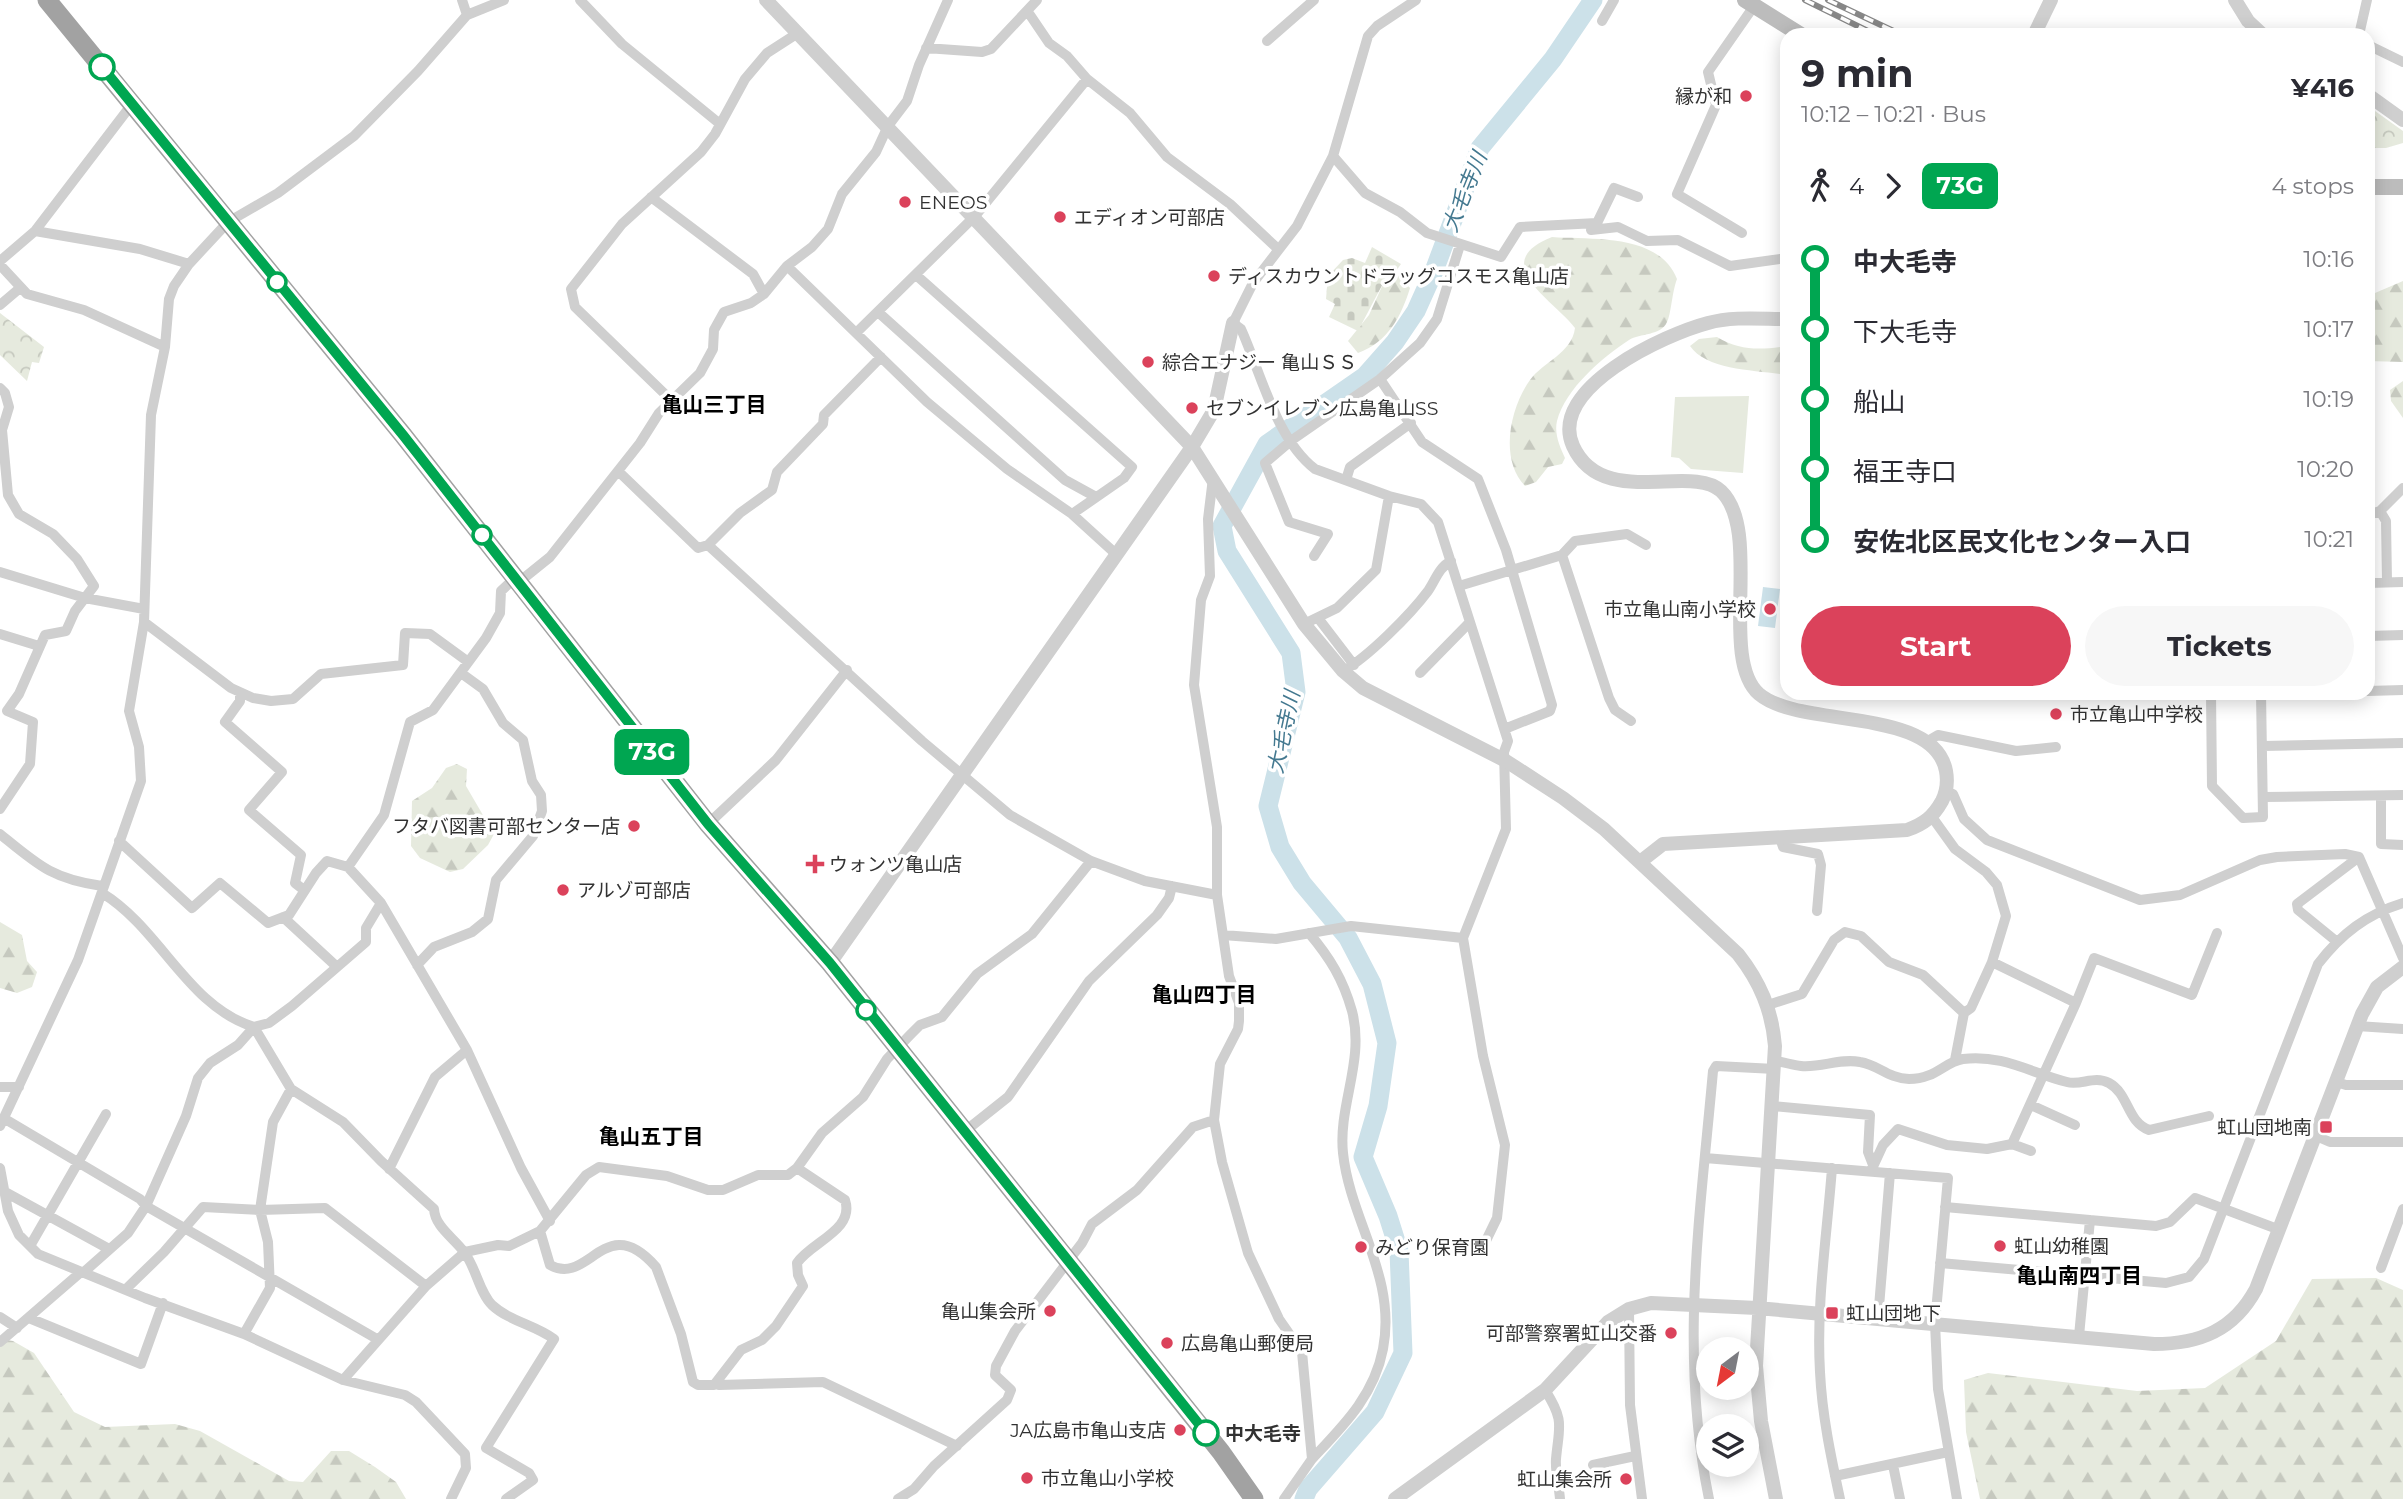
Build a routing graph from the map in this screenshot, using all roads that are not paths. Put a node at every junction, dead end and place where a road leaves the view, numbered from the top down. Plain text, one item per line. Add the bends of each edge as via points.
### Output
1 (47, 0) edge
2 (462, 0) edge
3 (504, 0) edge
4 (580, 0) edge
5 (766, 0) edge
6 (948, 0) edge
7 (1037, 0) edge
8 (1314, 0) edge
9 (1416, 0) edge
10 (1614, 0) edge
11 (2051, 0) edge
12 (2235, 0) edge
13 (2367, 0) edge
14 (1750, 3) edge
15 (1028, 12) junction
16 (467, 15) junction
17 (1602, 21) dead end
18 (1790, 28) edge
19 (2037, 28) edge
20 (2255, 28) edge
21 (2361, 28) edge
22 (798, 33) junction
23 (1267, 41) dead end
24 (926, 48) junction
25 (2375, 48) edge
26 (2403, 62) edge
27 (1087, 79) junction
28 (2375, 100) edge
29 (132, 104) junction
30 (2403, 120) edge
31 (720, 124) junction
32 (888, 126) junction
33 (1333, 156) junction
34 (2375, 187) edge
35 (2403, 187) edge
36 (651, 197) junction
37 (1638, 197) dead end
38 (975, 216) junction
39 (228, 222) junction
40 (1578, 226) junction
41 (36, 231) junction
42 (1742, 233) dead end
43 (1457, 244) junction
44 (1278, 249) junction
45 (1780, 259) edge
46 (0, 263) edge
47 (189, 264) junction
48 (788, 266) junction
49 (916, 275) junction
50 (20, 288) junction
51 (764, 294) junction
52 (0, 305) edge
53 (878, 312) junction
54 (1780, 319) edge
55 (1233, 323) junction
56 (856, 333) junction
57 (165, 348) junction
58 (881, 357) junction
59 (1380, 379) junction
60 (0, 388) edge
61 (670, 399) junction
62 (1411, 423) junction
63 (1290, 437) junction
64 (1192, 447) junction
65 (618, 471) junction
66 (1346, 480) junction
67 (1215, 482) junction
68 (2403, 488) edge
69 (1389, 496) junction
70 (1096, 497) junction
71 (2381, 511) junction
72 (2375, 513) edge
73 (1072, 514) junction
74 (708, 545) junction
75 (1646, 545) dead end
76 (1117, 555) junction
77 (1562, 555) junction
78 (1314, 556) dead end
79 (1451, 561) junction
80 (1511, 570) junction
81 (0, 572) edge
82 (517, 580) junction
83 (2387, 582) junction
84 (2403, 582) edge
85 (2375, 583) edge
86 (1459, 586) junction
87 (85, 598) junction
88 (144, 609) junction
89 (1311, 621) junction
90 (144, 622) junction
91 (1470, 622) junction
92 (0, 634) edge
93 (2375, 635) edge
94 (2403, 635) edge
95 (38, 646) junction
96 (467, 661) junction
97 (1349, 668) junction
98 (848, 670) junction
99 (461, 673) junction
100 (1420, 673) dead end
101 (2403, 690) edge
102 (2375, 691) edge
103 (240, 694) junction
104 (2211, 700) edge
105 (2261, 700) edge
106 (3, 710) edge
107 (1631, 721) dead end
108 (1507, 728) junction
109 (1926, 742) junction
110 (2403, 743) edge
111 (2263, 746) junction
112 (2056, 747) dead end
113 (1506, 761) junction
114 (963, 775) junction
115 (1946, 791) junction
116 (2403, 795) edge
117 (2381, 796) junction
118 (2264, 797) junction
119 (0, 809) edge
120 (1932, 817) junction
121 (708, 824) junction
122 (0, 834) edge
123 (1780, 838) junction
124 (119, 841) junction
125 (2403, 845) edge
126 (2359, 857) junction
127 (1091, 861) junction
128 (1640, 862) junction
129 (348, 867) junction
130 (1172, 886) junction
131 (102, 889) junction
132 (304, 890) junction
133 (1217, 895) junction
134 (381, 903) junction
135 (2403, 903) edge
136 (1817, 911) dead end
137 (2382, 911) junction
138 (283, 917) junction
139 (1312, 933) junction
140 (2217, 933) dead end
141 (1223, 935) junction
142 (1462, 938) junction
143 (2336, 942) junction
144 (2403, 958) edge
145 (1992, 962) junction
146 (830, 963) junction
147 (417, 965) junction
148 (336, 966) junction
149 (2403, 967) edge
150 (2076, 1003) junction
151 (1768, 1005) junction
152 (1964, 1013) junction
153 (2357, 1026) junction
154 (254, 1027) junction
155 (2403, 1029) edge
156 (897, 1048) junction
157 (467, 1049) junction
158 (1955, 1060) junction
159 (1775, 1065) junction
160 (2046, 1074) junction
161 (2336, 1082) junction
162 (2403, 1085) edge
163 (0, 1087) edge
164 (19, 1087) junction
165 (291, 1089) junction
166 (2031, 1105) junction
167 (1772, 1106) junction
168 (106, 1114) dead end
169 (2209, 1116) dead end
170 (1214, 1120) junction
171 (3, 1122) edge
172 (2075, 1125) dead end
173 (964, 1132) junction
174 (2316, 1136) junction
175 (2403, 1142) edge
176 (2012, 1144) junction
177 (2031, 1151) dead end
178 (1705, 1158) junction
179 (1768, 1161) junction
180 (76, 1164) junction
181 (0, 1168) edge
182 (797, 1168) junction
183 (1832, 1168) junction
184 (1872, 1168) junction
185 (390, 1170) junction
186 (1890, 1173) junction
187 (5, 1192) junction
188 (146, 1206) junction
189 (1945, 1207) junction
190 (2224, 1209) junction
191 (2403, 1209) edge
192 (260, 1210) junction
193 (48, 1216) junction
194 (2090, 1220) junction
195 (550, 1221) junction
196 (184, 1228) junction
197 (2280, 1230) junction
198 (2399, 1230) edge
199 (541, 1231) junction
200 (30, 1247) junction
201 (109, 1250) junction
202 (464, 1252) junction
203 (1480, 1253) dead end
204 (1067, 1260) junction
205 (1940, 1263) junction
206 (2381, 1268) dead end
207 (83, 1272) junction
208 (268, 1276) junction
209 (2085, 1276) junction
210 (426, 1286) junction
211 (126, 1289) junction
212 (163, 1303) junction
213 (1693, 1303) junction
214 (1757, 1308) junction
215 (1629, 1309) junction
216 (1820, 1314) junction
217 (0, 1317) edge
218 (29, 1318) junction
219 (1878, 1319) junction
220 (1935, 1323) junction
221 (17, 1328) junction
222 (244, 1334) junction
223 (2079, 1336) junction
224 (377, 1339) junction
225 (0, 1342) edge
226 (344, 1380) junction
227 (719, 1385) dead end
228 (1545, 1390) junction
229 (957, 1446) junction
230 (1948, 1452) junction
231 (1635, 1456) junction
232 (1312, 1459) junction
233 (1593, 1465) dead end
234 (1893, 1465) junction
235 (1835, 1476) junction
236 (1251, 1497) edge
237 (450, 1499) edge
238 (506, 1499) edge
239 (898, 1499) edge
240 (1284, 1499) edge
241 (1395, 1499) edge
242 (1560, 1499) edge
243 (1642, 1499) edge
244 (1709, 1499) edge
245 (1776, 1499) edge
246 (1840, 1499) edge
247 (1900, 1499) edge
248 (1957, 1499) edge

1 - 29 highway
2 - 16 street
3 - 16 street
4 - 31 street via 622,44
5 - 22 street
6 - 24 street
7 - 15 street
8 - 23 street
9 - 33 street via 1368,36
10 - 17 street
11 - 19 street
12 - 20 street
13 - 21 street
14 - 18 main road
14 - 42 street via 1708,72 1716,105 1677,194
15 - 24 street via 1022,12 991,50
15 - 27 street via 1049,43 1068,56
16 - 39 street via 354,135 278,193
22 - 31 street via 767,53 745,79
22 - 32 street
24 - 32 street via 907,101
25 - 26 street
27 - 38 street
27 - 44 street via 1130,113 1167,157 1230,204
28 - 30 street
29 - 39 highway
29 - 41 street
31 - 36 street via 701,152
32 - 38 street
32 - 48 street via 876,152 842,194 828,229
33 - 43 street via 1365,193 1427,233
33 - 44 street via 1297,226
34 - 35 main road
36 - 51 street via 753,274
36 - 61 street via 607,241 571,289 585,318
37 - 40 street via 1614,188 1597,223
38 - 49 street
38 - 64 street
39 - 47 street
39 - 82 highway
40 - 43 street via 1520,227 1502,257
40 - 45 street via 1590,230 1618,226 1647,241 1678,240 1730,266
41 - 46 street
41 - 47 street via 140,249
43 - 59 street via 1437,319 1420,343
44 - 55 street via 1240,303
46 - 50 street
47 - 57 street via 169,299
48 - 51 street
48 - 56 street
49 - 53 street
49 - 70 street via 1132,467
50 - 52 street
50 - 57 street via 84,310
51 - 61 street via 724,312 700,373
53 - 56 street
53 - 70 street via 1065,480
54 - 109 street via 1710,322 1636,352 1578,400 1570,438 1582,460 1605,475 1648,484 1704,482 1722,492 1735,516 1744,656 1757,692 1779,704 1887,727
55 - 63 street via 1241,329 1275,413
55 - 64 street via 1214,410
56 - 58 street
57 - 88 street via 151,415
58 - 73 street via 1006,469
58 - 74 street via 777,472 772,490
59 - 62 street
59 - 63 street
60 - 87 street via 9,407 2,430 8,495 19,514 53,534 86,571 94,586
61 - 65 street
62 - 66 street via 1350,467
62 - 80 street via 1422,442 1478,479
63 - 66 street via 1315,469
63 - 78 street via 1265,463 1289,522 1328,534
64 - 67 street
64 - 76 street
65 - 74 street via 698,548
65 - 82 street via 550,557
66 - 69 street
67 - 89 street
67 - 133 street via 1208,519 1210,576 1201,600 1194,685 1217,827
68 - 71 street
69 - 79 street via 1421,504 1431,512
69 - 89 street via 1376,570 1338,608
70 - 73 street
71 - 72 street
71 - 83 street via 2386,521
73 - 76 street
74 - 98 street
75 - 77 street via 1627,534 1575,541
76 - 114 street
77 - 80 street
77 - 107 street via 1609,698 1615,710
79 - 86 street
79 - 97 street via 1427,593
80 - 86 street
80 - 108 street via 1552,705 1550,711
81 - 87 street
82 - 96 street via 501,591 500,613
82 - 121 highway
83 - 84 street
83 - 85 street
86 - 91 street
87 - 88 street
87 - 95 street via 65,631 45,635
88 - 90 street
89 - 97 street
90 - 103 street
90 - 124 street via 129,711 139,747 141,781
91 - 100 street
91 - 108 street
92 - 95 street
93 - 94 street
95 - 106 street via 19,694
96 - 99 street
96 - 103 street via 430,635 405,633 403,665 321,674 293,699 271,701
97 - 113 street via 1363,688
98 - 114 street
98 - 121 street via 776,760
99 - 129 street via 433,710 410,722 384,816
99 - 147 street via 483,689 503,723 523,740 542,811 533,836 496,880 488,919 472,933 434,947
101 - 102 street
103 - 132 street via 225,722 282,772 249,810 301,855 295,883
104 - 118 street via 2212,786 2243,818 2263,817
105 - 111 street
106 - 119 street via 33,722 30,764
108 - 113 street
109 - 112 street via 1938,735 2016,751
109 - 115 street via 1945,763
110 - 111 street
111 - 118 street
113 - 128 street via 1563,798
113 - 142 street via 1506,829
114 - 127 street via 1010,815
114 - 146 street
115 - 120 street
115 - 126 street via 1964,819 1987,840 2140,900 2180,895 2260,860
116 - 117 street
117 - 118 street
117 - 125 street via 2381,845
120 - 123 street via 1907,830
120 - 145 street via 1955,849 1997,885 2006,916
121 - 146 highway
122 - 131 street via 49,873
123 - 128 street via 1663,844
123 - 136 street via 1783,847 1818,854
124 - 131 street
124 - 138 street via 192,908 220,883 268,923
126 - 137 street
126 - 143 street via 2297,904 2298,910
127 - 130 street
127 - 156 street via 1032,934 976,974 942,1017 920,1026
128 - 151 street via 1738,954
129 - 132 street via 327,861
129 - 134 street
130 - 133 street
130 - 173 street via 1157,915 1089,981 1009,1097
131 - 154 street via 141,923 184,978 232,1020
131 - 164 street via 78,960
132 - 138 street via 289,915
133 - 141 street
134 - 147 street
134 - 148 street via 366,928 366,942
135 - 137 street
137 - 143 street
137 - 144 street
138 - 148 street
139 - 141 street via 1276,939
139 - 142 street via 1351,926
139 - 232 street via 1333,961 1352,1012 1355,1069 1343,1117 1343,1153 1348,1182 1375,1254 1386,1317 1383,1350 1372,1385 1360,1408
140 - 150 street via 2192,995 2094,958
141 - 170 street via 1239,1021 1220,1064
142 - 203 street via 1505,1145 1497,1218
143 - 190 street via 2318,964 2306,990
145 - 150 street
145 - 152 street via 1972,1008
146 - 156 highway
147 - 157 street
148 - 154 street via 292,1006 269,1023
149 - 153 street via 2377,987
150 - 160 street
151 - 152 street via 1802,994 1834,940 1845,932 1861,936 1889,962 1923,975
151 - 159 street
152 - 158 street
153 - 155 street
153 - 161 street
154 - 165 street
154 - 188 street via 198,1079
156 - 173 highway
156 - 182 street via 870,1088 822,1133
157 - 185 street via 435,1077
157 - 195 street
158 - 159 street via 1942,1071 1912,1079 1890,1077 1871,1065 1844,1060
158 - 160 street via 2007,1061
159 - 167 street
159 - 178 street via 1716,1066
160 - 166 street
160 - 169 street via 2066,1082 2092,1079 2110,1083 2127,1103 2134,1121 2149,1130
161 - 162 street
161 - 174 street
163 - 164 street
164 - 171 street
165 - 185 street via 343,1122
165 - 192 street via 273,1122
166 - 172 street
166 - 176 street
167 - 179 street
167 - 184 street via 1870,1115
168 - 180 street
170 - 204 street via 1193,1127 1137,1190 1092,1224
170 - 232 street via 1248,1253 1279,1319 1302,1352
171 - 180 street
173 - 204 highway
174 - 175 street via 2330,1142
174 - 197 street
176 - 177 street
176 - 184 street via 1987,1149 1947,1145 1898,1129 1883,1145
178 - 179 street
178 - 213 street
179 - 183 street
179 - 214 street
180 - 188 street
180 - 193 street
181 - 187 street
182 - 195 street via 788,1175 758,1175 723,1190 708,1190 667,1176 599,1167 586,1175
182 - 199 street via 845,1200 844,1220 797,1263 803,1286 776,1326 762,1340 741,1350 714,1385 693,1382 681,1334 649,1259 632,1248 607,1246 573,1270 561,1271 550,1265
183 - 184 street
183 - 216 street
184 - 186 street
185 - 202 street via 434,1209 435,1220
186 - 189 street via 1948,1178
186 - 219 street
187 - 193 street
187 - 200 street via 8,1211
188 - 196 street
188 - 201 street via 128,1233
189 - 194 street
189 - 205 street
190 - 194 street via 2195,1198 2170,1222 2156,1226
190 - 197 street
190 - 209 street via 2199,1269 2179,1282
191 - 198 street
192 - 196 street via 203,1207
192 - 208 street via 268,1242
192 - 210 street via 325,1208
193 - 200 street
193 - 201 street
194 - 209 street
195 - 199 street
196 - 208 street
196 - 211 street
197 - 223 street via 2248,1304 2216,1332 2178,1344
198 - 206 street
199 - 202 street via 509,1246
200 - 207 street
201 - 207 street
202 - 210 street
202 - 238 street via 489,1302 554,1339 486,1448 529,1473 533,1480
204 - 229 street via 1014,1331 996,1366 995,1375 1011,1390 1007,1400
204 - 236 highway
205 - 209 street
205 - 220 street
207 - 211 street
207 - 218 street
208 - 222 street via 270,1288
208 - 224 street
209 - 223 street
210 - 224 street
211 - 212 street
212 - 218 street via 141,1364
212 - 222 street
213 - 214 street
213 - 215 street via 1651,1303
213 - 244 street via 1696,1424
214 - 216 street
214 - 245 street via 1760,1421
215 - 228 street via 1592,1336
215 - 231 street
216 - 219 street
216 - 235 street via 1822,1397
217 - 221 street
218 - 221 street
219 - 220 street
220 - 223 street
220 - 230 street via 1938,1389
221 - 225 street
222 - 226 street
224 - 226 street
226 - 237 street via 405,1395 465,1454 466,1468
227 - 229 street via 823,1382
228 - 241 street
228 - 242 street via 1558,1409
229 - 239 street
230 - 234 street
230 - 248 street
231 - 233 street
231 - 243 street
232 - 240 street
234 - 235 street
234 - 247 street
235 - 246 street

